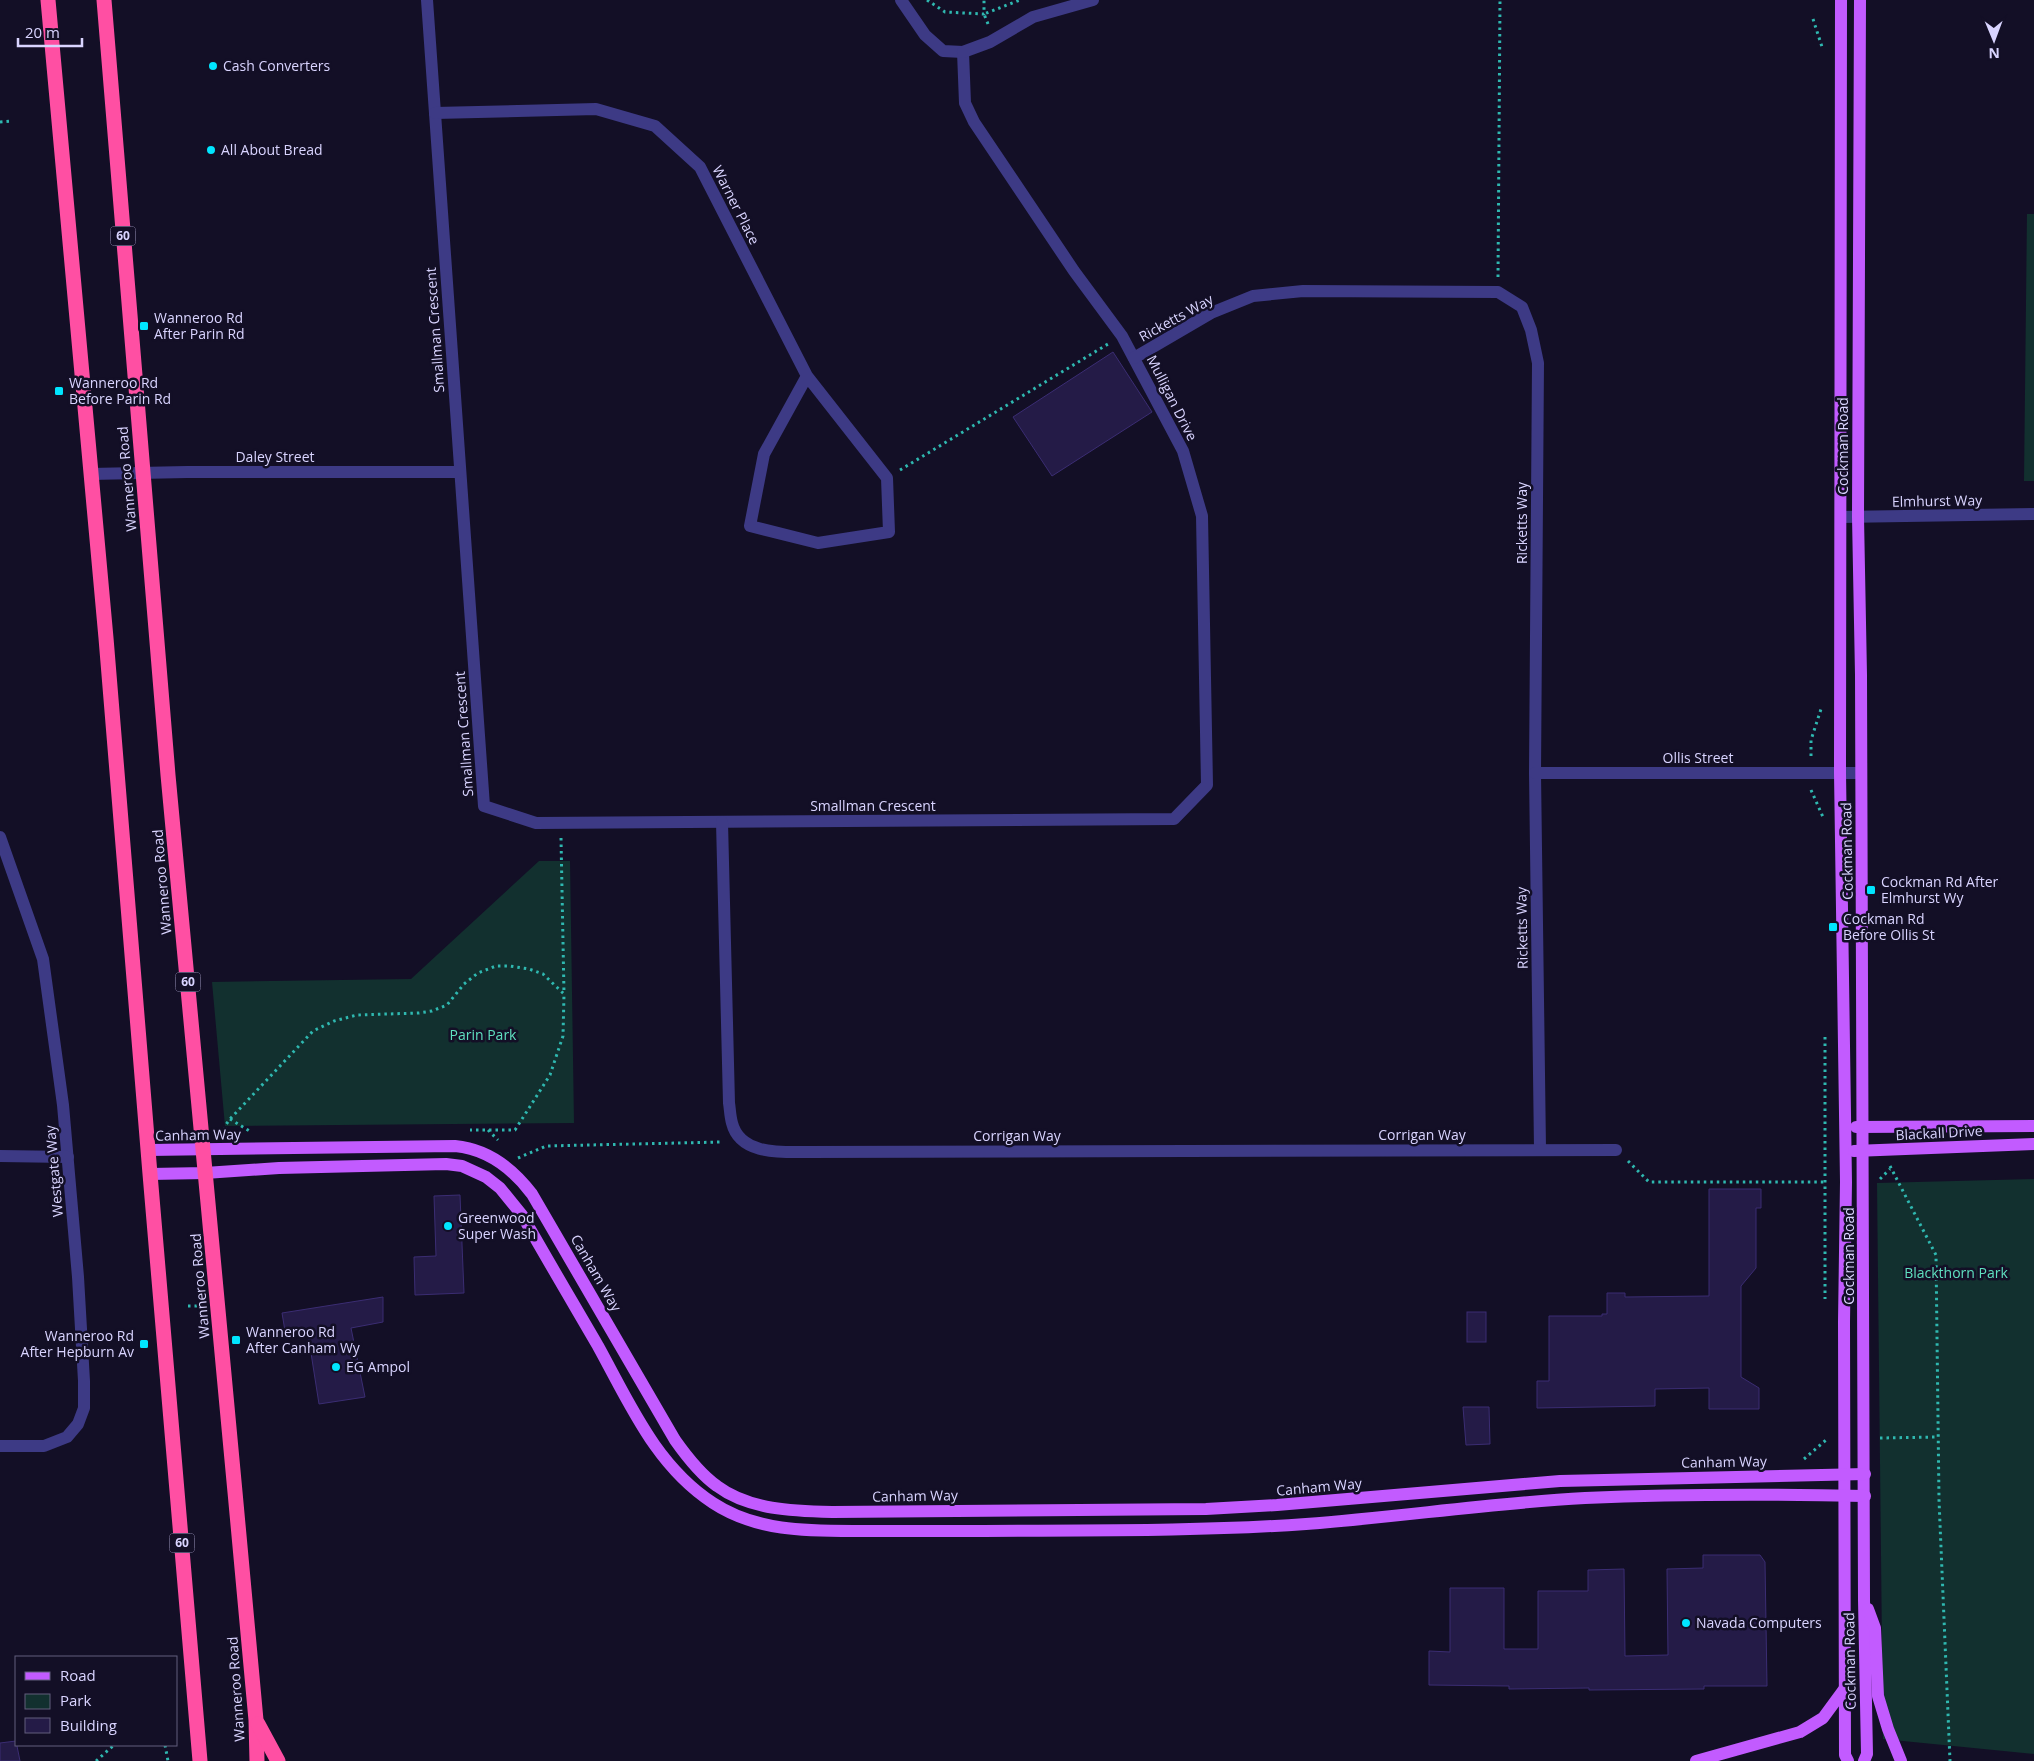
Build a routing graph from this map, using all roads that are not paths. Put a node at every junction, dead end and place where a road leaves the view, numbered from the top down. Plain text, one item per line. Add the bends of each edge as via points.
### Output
1 (48, 0) edge
2 (104, 0) edge
3 (427, 0) edge
4 (901, 0) edge
5 (1093, 0) edge
6 (1841, 0) edge
7 (1860, 0) edge
8 (962, 52) junction
9 (435, 113) junction
10 (1134, 358) junction
11 (807, 376) junction
12 (143, 472) junction
13 (460, 472) junction
14 (90, 474) junction
15 (2034, 514) edge
16 (1841, 517) junction
17 (1858, 517) junction
18 (1535, 773) junction
19 (1840, 773) junction
20 (1861, 773) junction
21 (1174, 819) joint
22 (722, 822) junction
23 (0, 838) edge
24 (2034, 1126) edge
25 (1846, 1127) junction
26 (1862, 1127) junction
27 (2034, 1144) edge
28 (1540, 1149) junction
29 (148, 1150) junction
30 (203, 1150) junction
31 (1616, 1150) road end
32 (1846, 1151) junction
33 (1863, 1152) junction
34 (0, 1156) edge
35 (68, 1157) junction
36 (150, 1174) junction
37 (205, 1174) junction
38 (0, 1446) edge
39 (1846, 1474) junction
40 (1865, 1474) junction
41 (1845, 1495) junction
42 (1865, 1496) junction
43 (1864, 1600) junction
44 (1845, 1688) junction
45 (256, 1720) junction
46 (200, 1761) edge
47 (257, 1761) edge
48 (278, 1761) edge
49 (1696, 1761) edge
50 (1848, 1761) edge
51 (1864, 1761) edge
52 (1902, 1761) edge

1 - 14 highway, 60
2 - 12 highway, Wanneroo Road / 60
3 - 9 street, Smallman Crescent
4 - 8 street via 925,35 943,51
5 - 8 street via 1033,17 990,42
6 - 16 main road, Cockman Road
7 - 17 main road, Cockman Road
8 - 10 street, Mulligan Drive via 966,103 974,122
9 - 11 street, Warner Place via 596,109 655,126 700,167
9 - 13 street, Smallman Crescent
10 - 18 street, Ricketts Way via 1211,313 1253,296 1303,291 1498,292 1522,307 1538,363
10 - 21 street, Mulligan Drive via 1183,451 1202,516 1207,786
11 - 11 street, Warner Place via 887,478 889,532 818,543 750,526 764,454
12 - 13 street, Daley Street
12 - 14 street, Daley Street
12 - 30 highway, Wanneroo Road / 60
13 - 22 street, Smallman Crescent via 484,806 536,823
14 - 29 highway, 60
15 - 17 street, Elmhurst Way
16 - 17 street, Elmhurst Way
16 - 19 main road, Cockman Road
17 - 20 main road, Cockman Road
18 - 19 street, Ollis Street
18 - 28 street, Ricketts Way
19 - 20 street, Ollis Street
19 - 25 main road, Cockman Road
20 - 26 main road, Cockman Road
21 - 22 street, Smallman Crescent
22 - 28 street, Corrigan Way via 729,1103 736,1132 757,1149 774,1152
23 - 35 street, Westgate Way via 43,959
24 - 26 main road, Blackall Drive
25 - 26 main road, Blackall Drive
25 - 32 main road, Cockman Road
26 - 33 main road, Cockman Road
27 - 33 main road, Blackall Drive
28 - 31 street, Corrigan Way
29 - 30 main road, Canham Way
29 - 36 highway, 60
30 - 37 highway, Wanneroo Road / 60
30 - 39 main road, Canham Way via 455,1146 491,1157 532,1194 675,1440 690,1460 718,1487 744,1500 776,1509 833,1512 1206,1509 1560,1481
32 - 33 main road, Blackall Drive
32 - 39 main road, Cockman Road
33 - 40 main road, Cockman Road
34 - 35 street
35 - 38 street, Westgate Way via 84,1408 78,1424 66,1438 44,1446
36 - 37 main road
36 - 46 highway, 60
37 - 41 main road via 280,1168 446,1164 462,1166 486,1177 500,1188 522,1215 666,1463 690,1487 717,1506 776,1528 930,1531 1209,1528 1305,1524 1585,1498
37 - 45 highway, Wanneroo Road / 60
39 - 40 main road, Canham Way
39 - 41 main road, Cockman Road
40 - 42 main road, Cockman Road
41 - 42 main road
41 - 44 main road, Cockman Road
42 - 43 main road, Cockman Road
43 - 51 main road, Cockman Road via 1867,1754
43 - 52 main road via 1875,1628 1878,1696
44 - 49 main road via 1823,1718 1800,1732
44 - 50 main road, Cockman Road via 1845,1755
45 - 47 highway, Wanneroo Road / 60
45 - 48 highway

